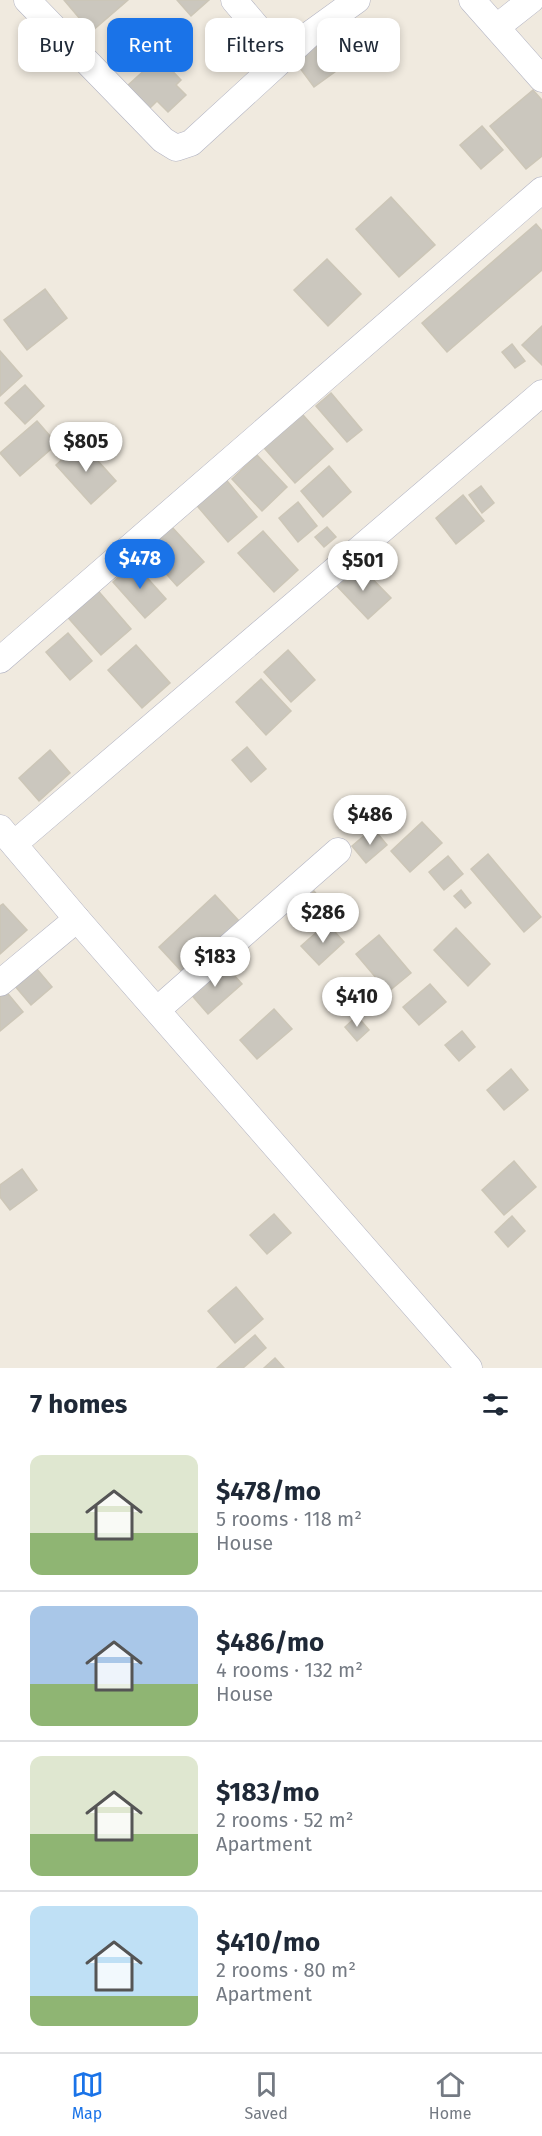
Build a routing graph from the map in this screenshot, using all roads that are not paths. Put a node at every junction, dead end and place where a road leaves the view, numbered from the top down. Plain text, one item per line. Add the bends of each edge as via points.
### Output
1 (27, 0) edge
2 (234, 0) edge
3 (357, 0) edge
4 (472, 0) edge
5 (531, 0) edge
6 (249, 18) edge
7 (497, 27) junction
8 (305, 38) edge
9 (268, 72) edge
10 (542, 79) edge
11 (542, 190) edge
12 (542, 393) edge
13 (0, 660) edge
14 (7, 836) edge
15 (338, 851) dead end
16 (77, 919) junction
17 (0, 983) edge
18 (157, 1010) junction
19 (469, 1368) edge

1 - 9 street via 163,140 176,148 191,143
2 - 6 street
3 - 8 street
4 - 7 street
5 - 7 street
7 - 10 street
11 - 13 street
12 - 14 street
14 - 16 street
15 - 18 street
16 - 17 street
16 - 18 street
18 - 19 street

